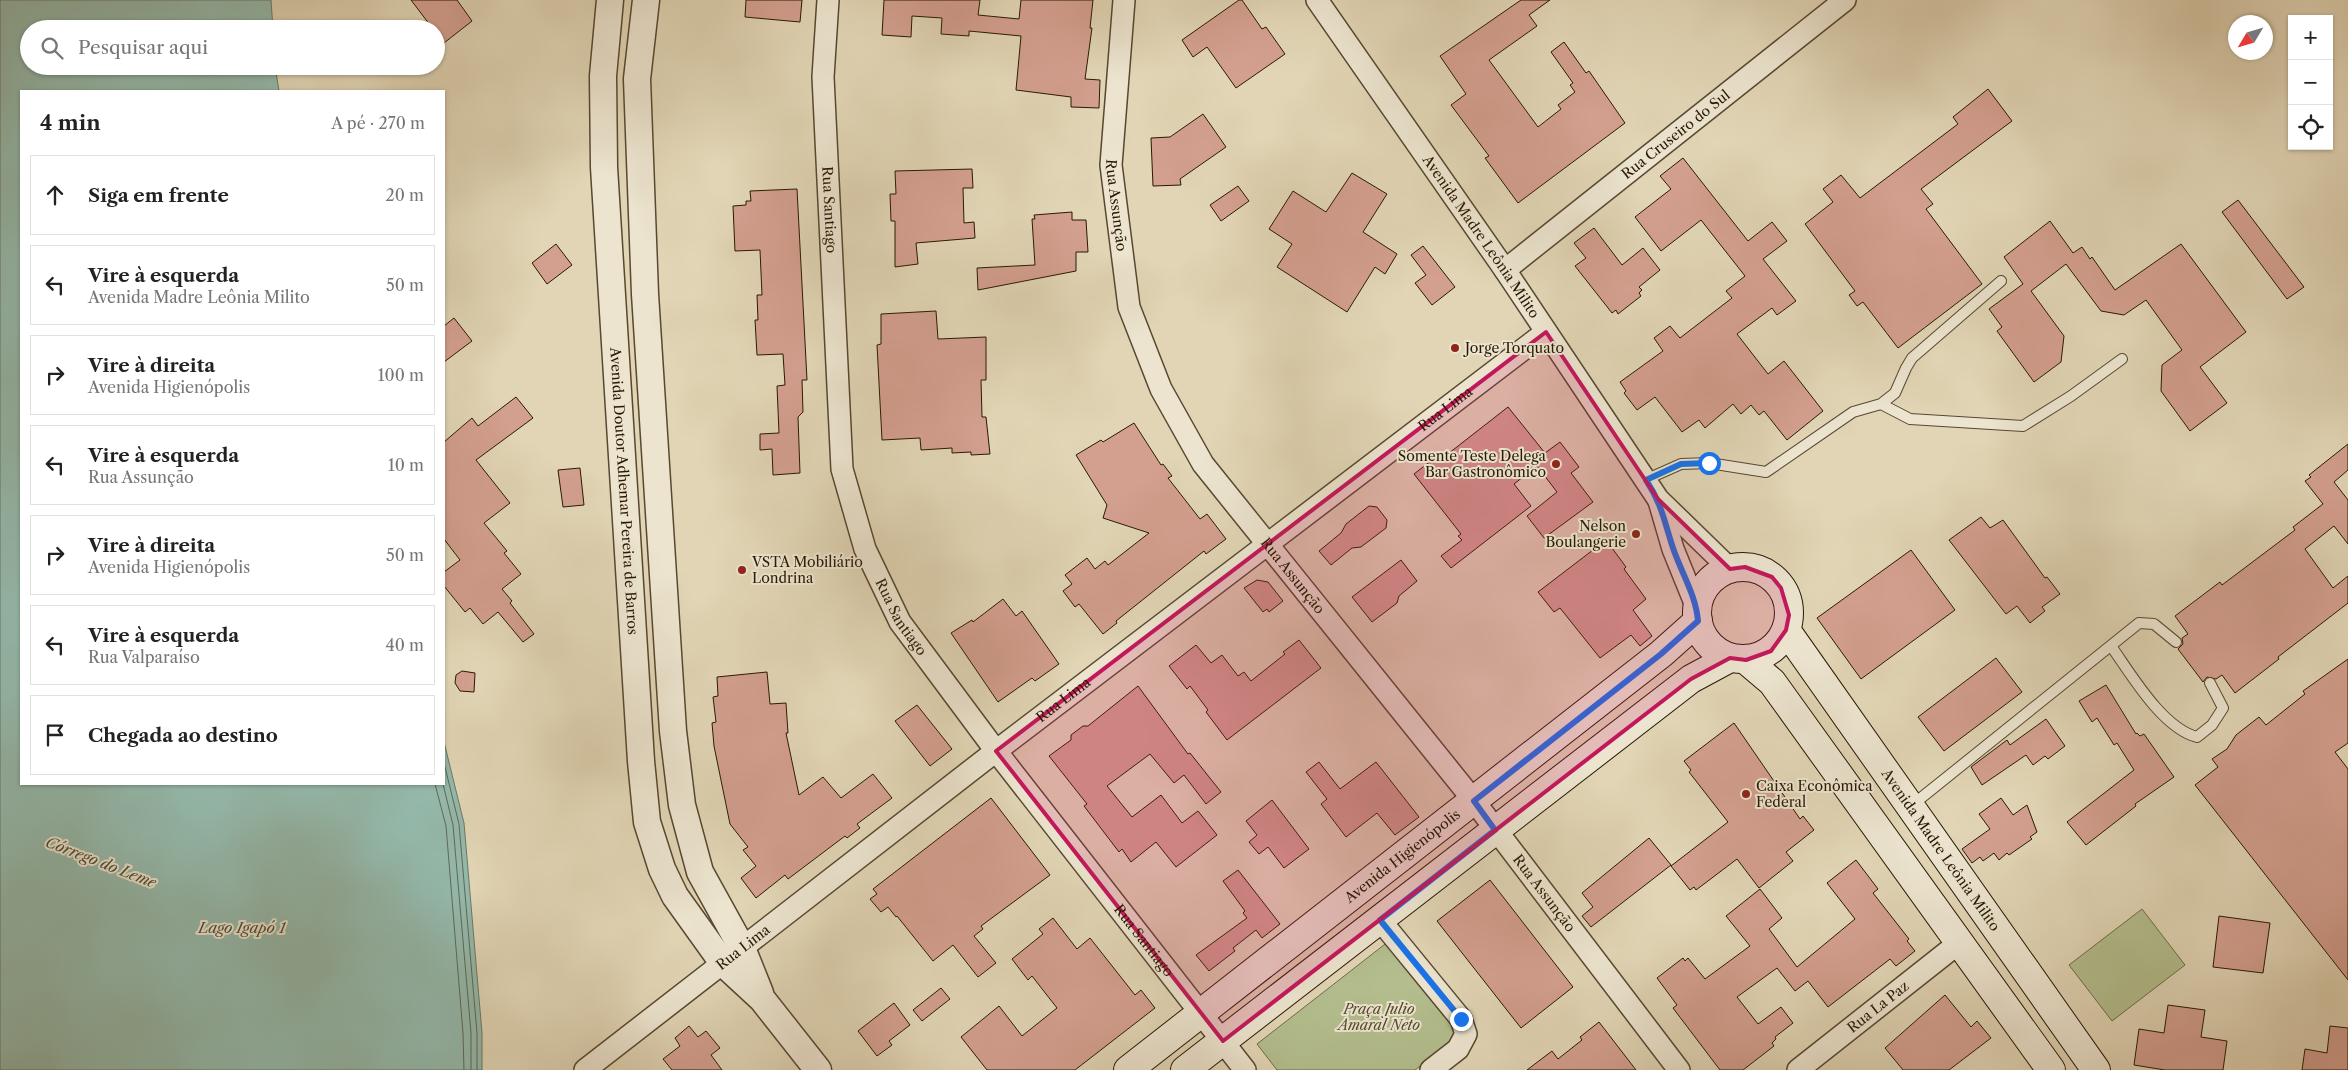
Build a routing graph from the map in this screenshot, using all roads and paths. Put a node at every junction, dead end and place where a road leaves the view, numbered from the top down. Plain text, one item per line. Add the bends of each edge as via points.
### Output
1 (610, 0) edge
2 (646, 0) edge
3 (828, 0) edge
4 (1124, 0) edge
5 (1317, 0) edge
6 (1845, 0) edge
7 (1505, 270) junction
8 (2001, 281) dead end
9 (1546, 332) junction
10 (2122, 359) dead end
11 (1881, 404) junction
12 (654, 428) junction
13 (621, 430) junction
14 (1646, 480) junction
15 (1658, 499) junction
16 (1267, 545) junction
17 (1730, 569) junction
18 (1697, 615) junction
19 (1786, 630) junction
20 (2176, 642) dead end
21 (2111, 646) junction
22 (1738, 658) junction
23 (2210, 683) dead end
24 (996, 751) junction
25 (1474, 801) junction
26 (1911, 807) junction
27 (1495, 830) junction
28 (700, 872) junction
29 (671, 888) junction
30 (1380, 920) junction
31 (1960, 942) junction
32 (733, 956) junction
33 (1201, 1013) junction
34 (1223, 1041) junction
35 (585, 1070) edge
36 (818, 1070) edge
37 (1128, 1070) edge
38 (1186, 1070) edge
39 (1246, 1070) edge
40 (1431, 1070) edge
41 (1679, 1070) edge
42 (1798, 1070) edge
43 (2051, 1070) edge
44 (2096, 1070) edge

1 - 13 street, Avenida Doutor Adhemar Pereira de Barros via 604,76 604,167
2 - 12 street via 637,79
3 - 24 street, Rua Santiago via 823,77 842,469 865,549 900,622
4 - 16 street, Rua Assunção via 1111,165 1129,307 1161,389 1203,464
5 - 7 street, Avenida Madre Leônia Milito
6 - 7 street, Rua Cruseiro do Sul
7 - 9 street, Avenida Madre Leônia Milito
8 - 11 lane via 1912,358 1896,393
9 - 14 street, Avenida Madre Leônia Milito
9 - 16 street, Rua Lima
10 - 11 lane via 2023,426 1910,419
11 - 14 lane via 1853,412 1766,472 1709,463 1681,464
12 - 13 street
12 - 28 street via 673,731 682,805
13 - 29 street, Avenida Doutor Adhemar Pereira de Barros via 647,822
14 - 15 street, Avenida Madre Leônia Milito
15 - 17 street, Avenida Madre Leônia Milito
15 - 18 street, Avenida Madre Leônia Milito
16 - 24 street, Rua Lima
16 - 25 street, Rua Assunção
17 - 18 main road via 1707,584 1700,595
17 - 19 main road via 1744,567 1772,577 1782,588 1788,608
18 - 22 main road via 1701,633 1708,644
18 - 25 main road, Avenida Higienópolis via 1661,654
19 - 22 main road via 1771,651 1759,657
19 - 26 main road, Avenida Madre Leônia Milito
20 - 21 lane via 2154,624 2139,623
21 - 23 lane via 2156,708 2185,734 2197,737 2212,725 2223,708
21 - 26 lane
22 - 27 main road via 1691,679
22 - 31 main road via 1772,682
24 - 32 street, Rua Lima
24 - 33 street, Rua Santiago
25 - 27 street, Rua Assunção
25 - 33 main road, Avenida Higienópolis
26 - 44 main road, Avenida Madre Leônia Milito
27 - 30 main road
27 - 41 street, Rua Assunção
28 - 29 street via 698,880 688,887
28 - 32 street
29 - 32 street, Avenida Doutor Adhemar Pereira de Barros via 696,926
30 - 34 main road
30 - 40 street via 1461,1019 1466,1034 1458,1049
31 - 42 street, Rua La Paz
31 - 43 main road
32 - 35 street, Rua Lima
32 - 36 street
33 - 34 street, Rua Santiago
33 - 37 main road, Avenida Higienópolis
34 - 38 main road
34 - 39 street, Rua Santiago

